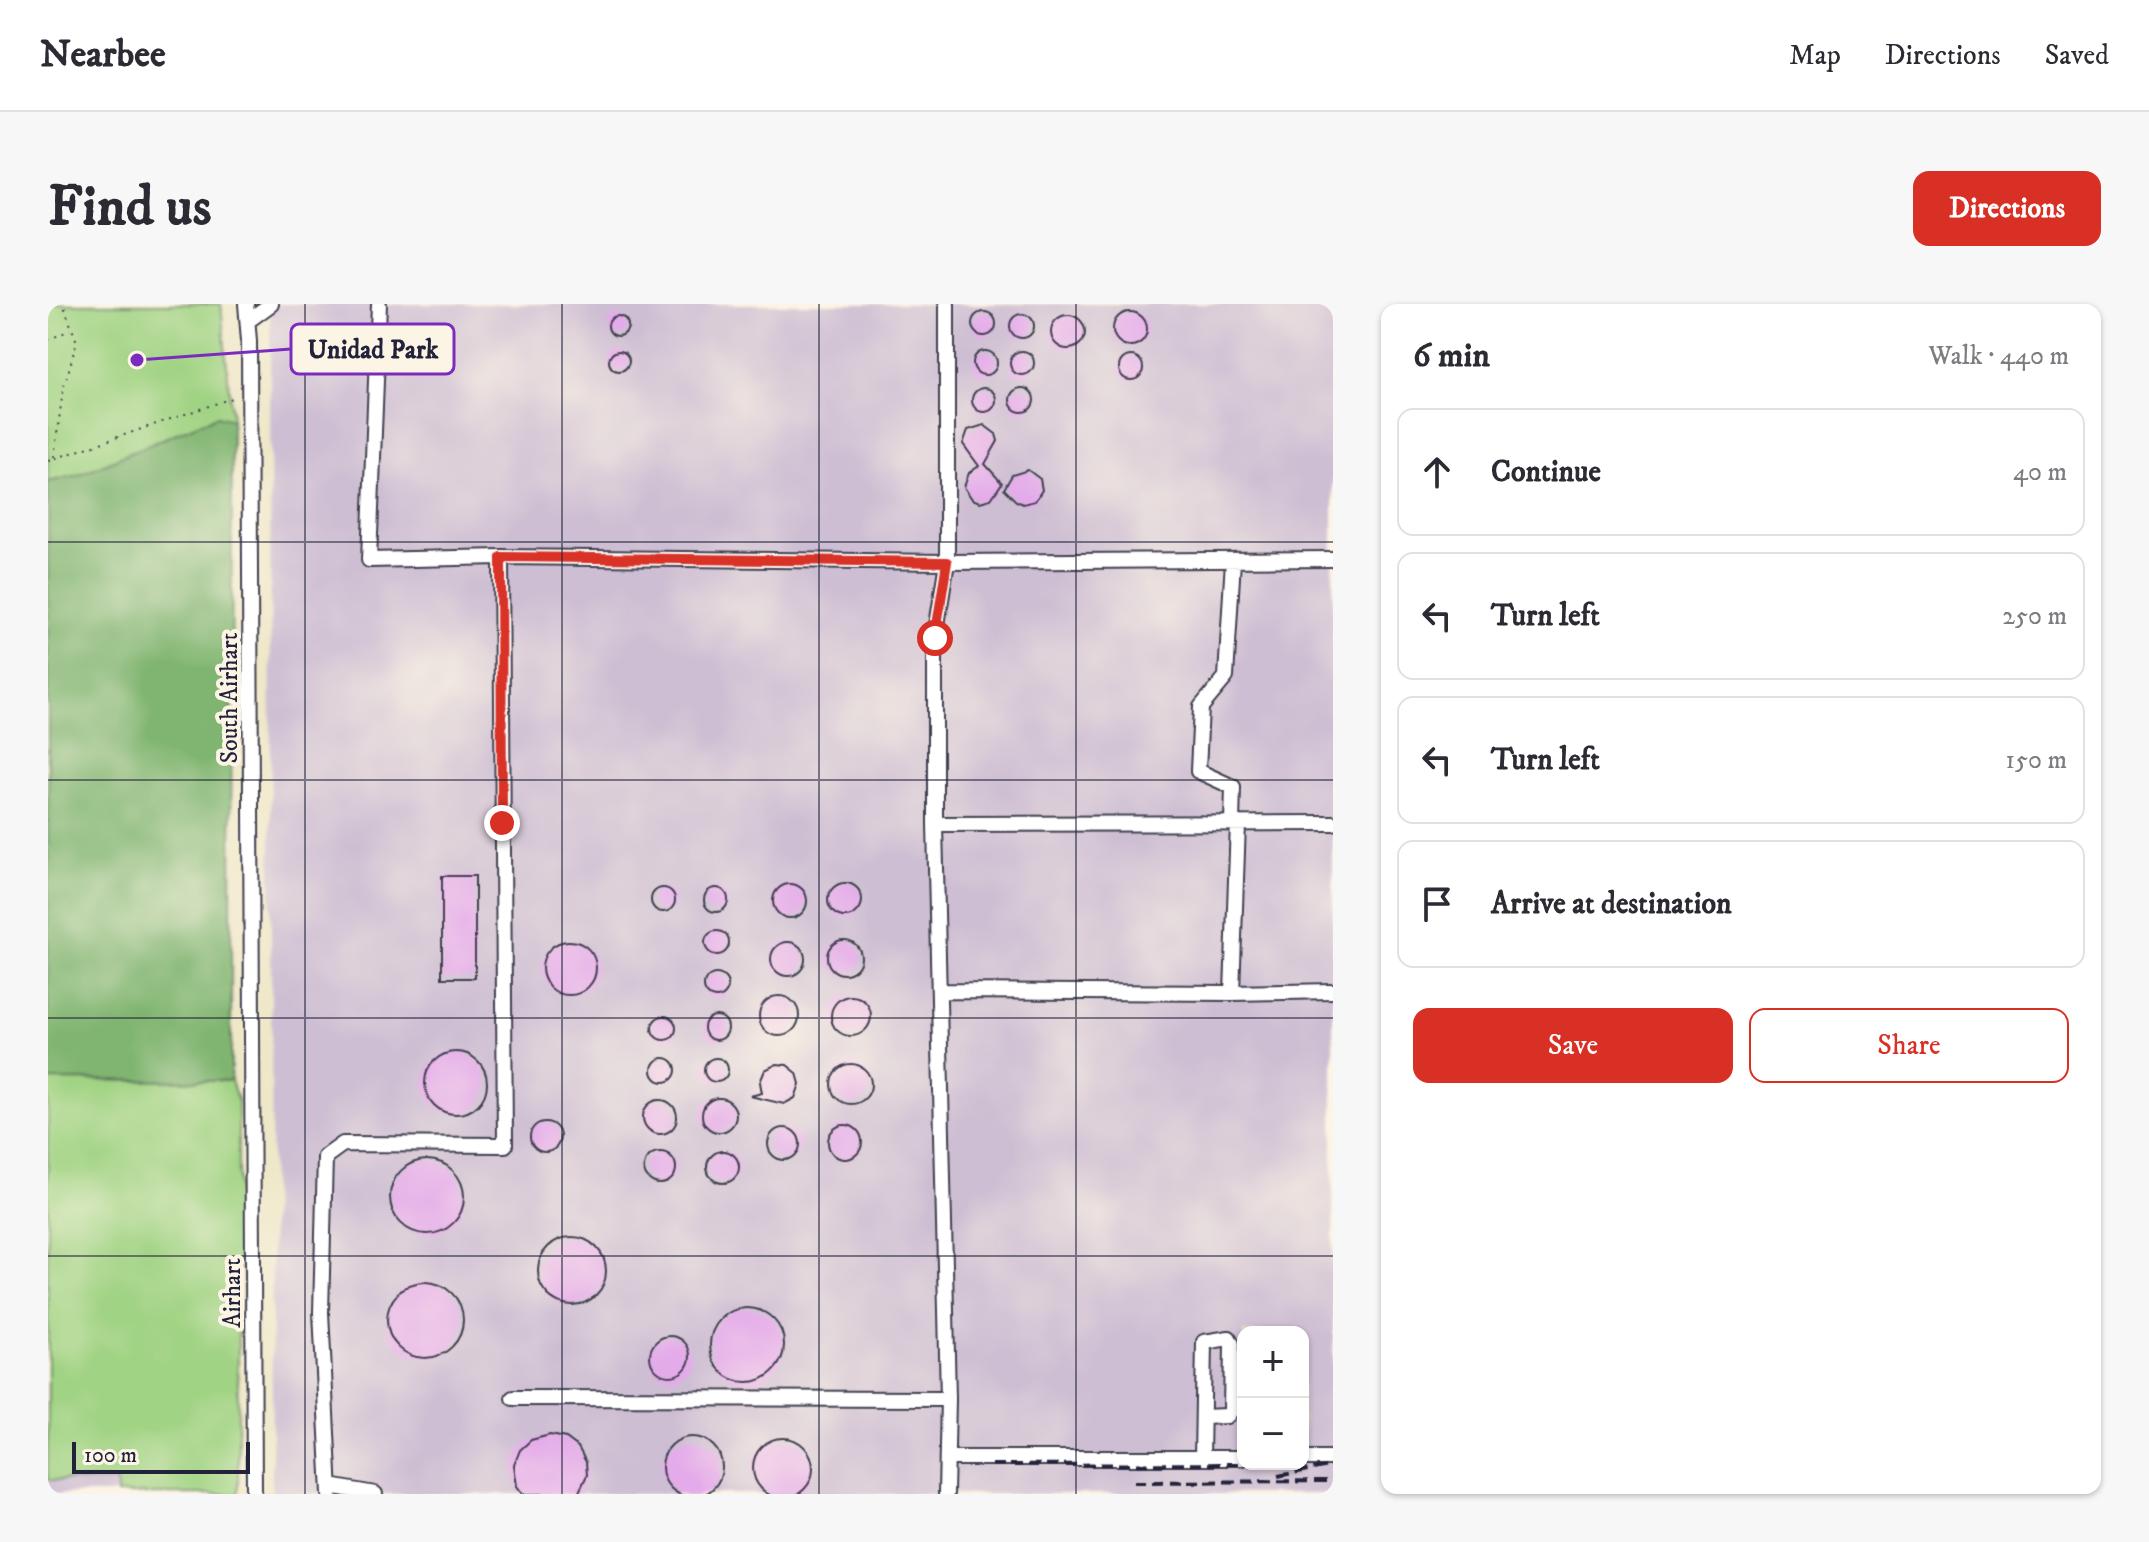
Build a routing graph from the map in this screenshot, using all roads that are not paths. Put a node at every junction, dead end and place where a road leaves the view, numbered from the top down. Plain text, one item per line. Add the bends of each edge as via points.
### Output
1 (246, 304) edge
2 (271, 304) edge
3 (379, 304) edge
4 (947, 304) edge
5 (249, 320) junction
6 (501, 557) junction
7 (1333, 559) edge
8 (1233, 560) junction
9 (947, 562) junction
10 (1235, 823) junction
11 (1333, 823) edge
12 (935, 824) junction
13 (939, 991) junction
14 (1333, 991) edge
15 (1232, 993) junction
16 (253, 1092) joint
17 (513, 1398) dead end
18 (948, 1399) junction
19 (1203, 1417) junction
20 (947, 1458) junction
21 (1202, 1458) junction
22 (1237, 1458) edge
23 (1309, 1458) edge
24 (1333, 1458) edge
25 (330, 1490) edge
26 (254, 1494) edge
27 (375, 1494) edge
28 (946, 1494) edge

1 - 5 street, South Airhart
2 - 5 street
3 - 6 street via 369,560
4 - 9 street
5 - 16 street, South Airhart
6 - 9 street
6 - 25 street via 505,1145 343,1144 325,1157 321,1312
7 - 8 street
8 - 9 street
8 - 10 street via 1226,677 1201,707 1197,756 1198,771 1233,787
9 - 12 street via 935,638
10 - 11 street
10 - 12 street
10 - 15 street
12 - 13 street
13 - 15 street
13 - 18 street
14 - 15 street
16 - 26 street, Airhart
17 - 18 street
18 - 20 street
19 - 19 street via 1204,1342 1226,1337 1232,1344 1231,1411 1227,1416
19 - 21 street
20 - 21 street
20 - 28 street
21 - 22 street
23 - 24 street
25 - 27 street

